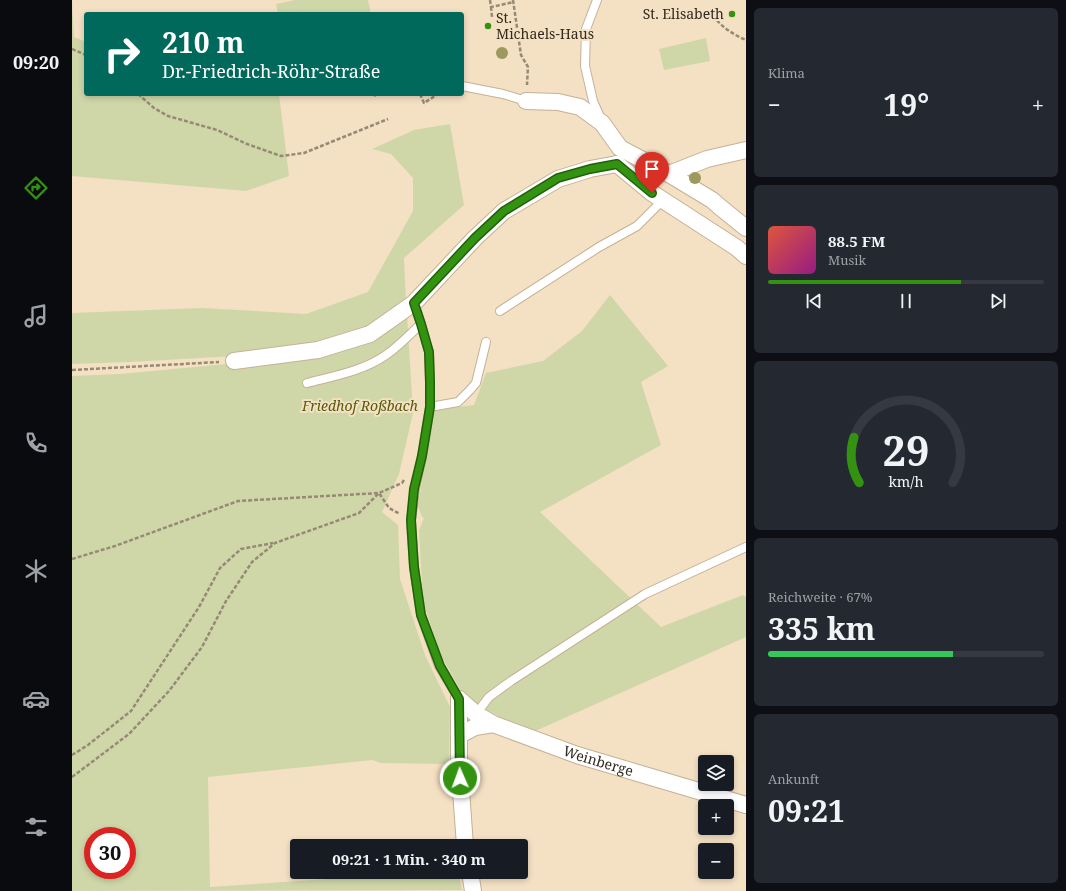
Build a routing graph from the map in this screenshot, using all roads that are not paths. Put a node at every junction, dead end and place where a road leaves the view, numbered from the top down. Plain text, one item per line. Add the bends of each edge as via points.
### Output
1 (597, 0) edge
2 (464, 86) edge
3 (526, 102) joint
4 (602, 123) junction
5 (620, 148) junction
6 (746, 150) edge
7 (617, 164) junction
8 (669, 174) junction
9 (663, 200) junction
10 (746, 228) edge
11 (746, 256) edge
12 (414, 303) junction
13 (500, 311) dead end
14 (421, 324) junction
15 (486, 342) dead end
16 (234, 361) road end
17 (307, 383) dead end
18 (430, 407) junction
19 (746, 547) edge
20 (459, 699) junction
21 (476, 714) junction
22 (493, 724) junction
23 (460, 735) junction
24 (746, 805) edge
25 (464, 839) edge
26 (471, 879) edge
27 (473, 891) edge

1 - 4 lane via 586,29 585,66 593,101
2 - 3 lane via 503,94
3 - 4 street via 558,102 580,107
4 - 5 street
5 - 7 street
5 - 8 street
6 - 8 street via 707,159
7 - 9 street
7 - 12 street via 558,178 504,211
8 - 10 street via 712,200
9 - 11 street
9 - 13 lane via 637,226 599,247
12 - 14 lane, Weinberge
12 - 16 street via 370,334 318,350
14 - 17 lane via 398,346 370,364
14 - 18 lane, Weinberge via 429,352
15 - 18 lane via 476,383 470,390 458,402
18 - 20 lane, Weinberge via 414,489 411,520 414,567 421,615 440,666
19 - 21 lane via 645,594 500,689 489,697
20 - 21 street, Weinberge
20 - 23 street, Weinberge
21 - 22 street, Weinberge
22 - 23 street via 475,727
22 - 24 street, Weinberge via 577,755
23 - 25 street, Weinberge via 459,762
26 - 27 street

